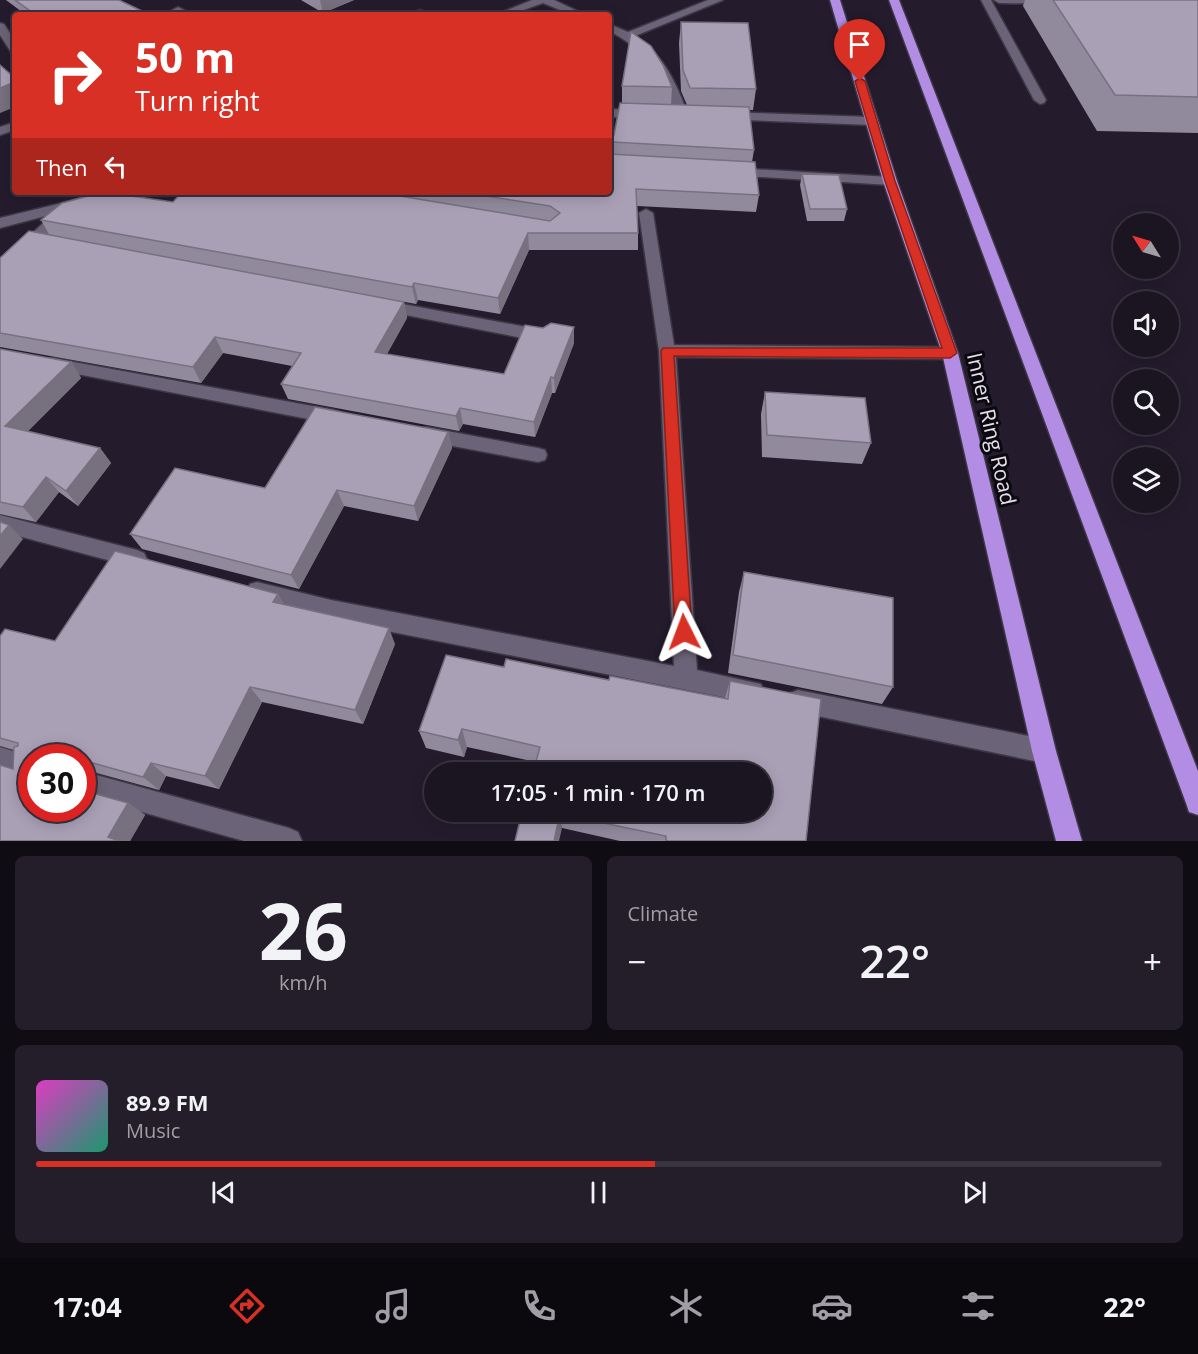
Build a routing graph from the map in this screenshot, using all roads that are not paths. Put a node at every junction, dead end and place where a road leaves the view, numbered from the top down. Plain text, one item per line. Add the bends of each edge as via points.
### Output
1 (544, 0) edge
2 (718, 0) edge
3 (835, 0) edge
4 (894, 0) edge
5 (986, 0) edge
6 (999, 0) edge
7 (1055, 1) edge
8 (509, 12) edge
9 (574, 12) edge
10 (0, 26) edge
11 (612, 28) edge
12 (629, 35) junction
13 (12, 45) edge
14 (1040, 100) dead end
15 (612, 113) edge
16 (683, 115) junction
17 (872, 121) junction
18 (717, 171) edge
19 (890, 181) junction
20 (110, 195) edge
21 (73, 203) junction
22 (646, 213) dead end
23 (0, 223) edge
24 (34, 240) junction
25 (57, 245) edge
26 (0, 272) edge
27 (366, 302) edge
28 (543, 336) edge
29 (667, 351) junction
30 (950, 353) junction
31 (35, 361) edge
32 (351, 420) edge
33 (409, 431) edge
34 (537, 455) dead end
35 (0, 523) edge
36 (160, 565) edge
37 (240, 586) edge
38 (686, 678) junction
39 (1044, 751) junction
40 (0, 759) edge
41 (18, 764) edge
42 (96, 787) edge
43 (1198, 803) edge
44 (289, 841) edge
45 (1069, 841) edge

1 - 8 street
1 - 9 street
2 - 12 street
3 - 17 highway, Inner Ring Road
4 - 43 highway
5 - 14 street
6 - 7 street
10 - 13 street
11 - 12 street
12 - 16 street via 656,59 672,83
15 - 16 street
16 - 17 street
17 - 19 highway, Inner Ring Road
18 - 19 street
19 - 30 highway, Inner Ring Road
20 - 21 street
21 - 23 street
21 - 24 street
22 - 29 street
24 - 25 street
24 - 26 street
27 - 28 street
29 - 30 street
29 - 38 street
30 - 39 highway, Inner Ring Road
31 - 32 street
33 - 34 street
35 - 36 street
37 - 38 street via 331,610
38 - 39 street
39 - 45 highway, Inner Ring Road
40 - 41 street
42 - 44 street

